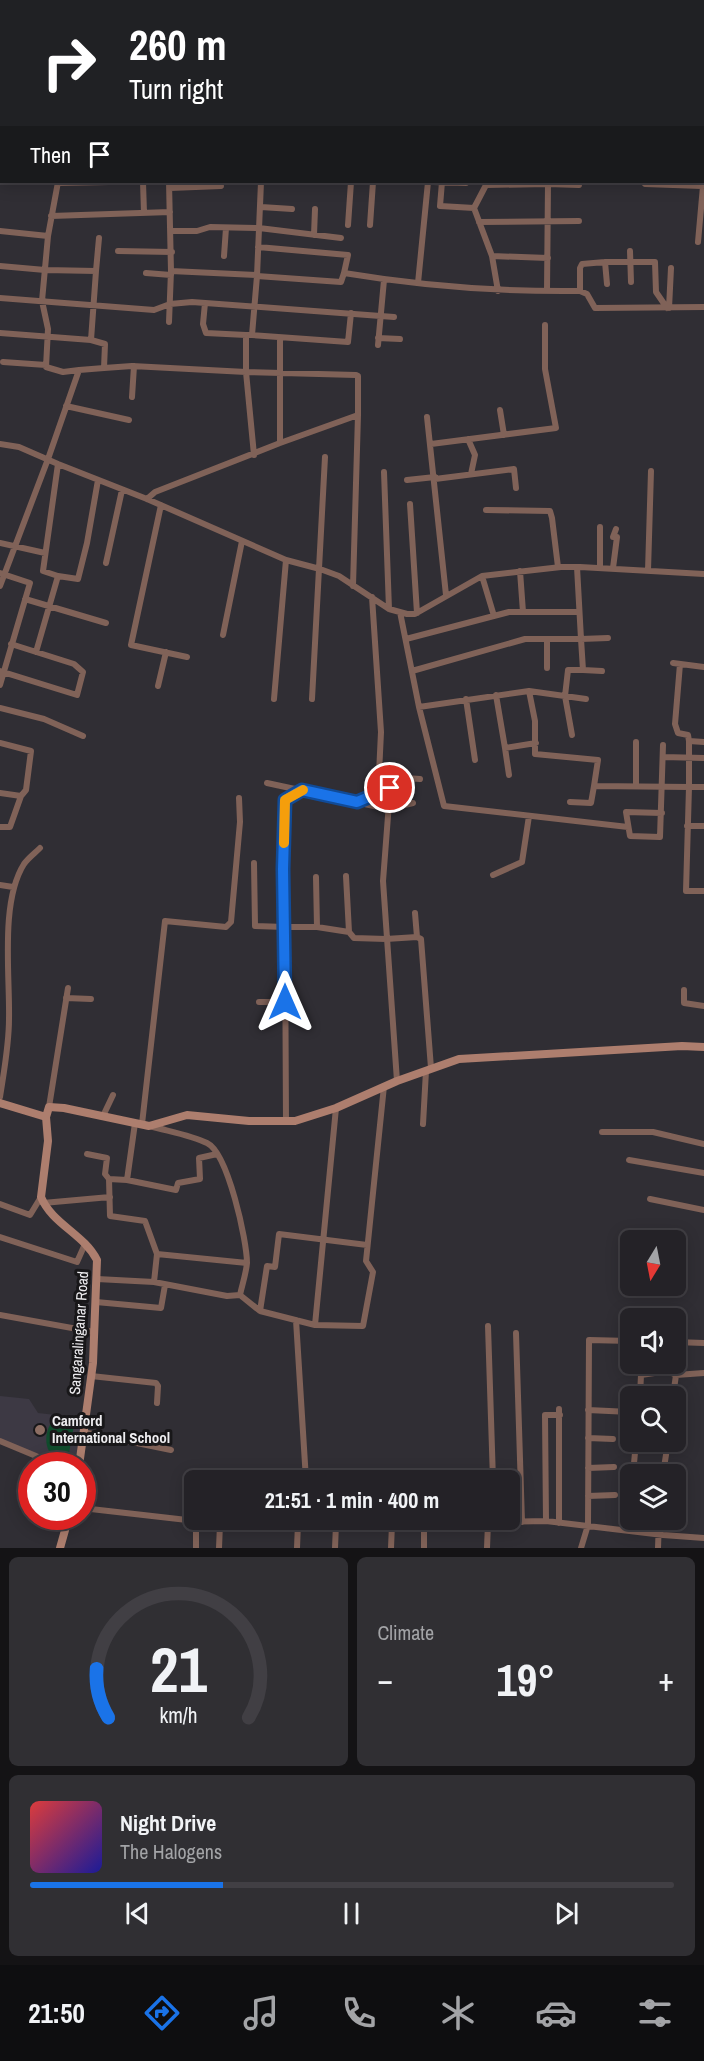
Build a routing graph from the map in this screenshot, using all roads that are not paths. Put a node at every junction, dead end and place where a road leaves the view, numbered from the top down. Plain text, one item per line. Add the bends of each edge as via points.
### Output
1 (58, 183) edge
2 (143, 183) edge
3 (261, 183) edge
4 (351, 183) edge
5 (373, 183) edge
6 (428, 183) edge
7 (442, 183) edge
8 (644, 183) edge
9 (548, 184) junction
10 (170, 185) edge
11 (579, 185) dead end
12 (221, 186) dead end
13 (703, 186) edge
14 (261, 207) junction
15 (474, 208) junction
16 (292, 209) dead end
17 (315, 209) dead end
18 (170, 212) junction
19 (144, 213) junction
20 (51, 216) junction
21 (548, 221) junction
22 (579, 221) dead end
23 (479, 222) junction
24 (348, 225) dead end
25 (370, 225) dead end
26 (226, 228) junction
27 (259, 228) junction
28 (0, 231) edge
29 (171, 231) junction
30 (314, 235) junction
31 (48, 237) junction
32 (99, 238) dead end
33 (341, 238) dead end
34 (698, 242) dead end
35 (258, 247) junction
36 (118, 251) dead end
37 (172, 252) junction
38 (630, 252) dead end
39 (224, 256) dead end
40 (492, 256) junction
41 (548, 258) junction
42 (605, 262) junction
43 (631, 262) junction
44 (0, 266) edge
45 (671, 268) dead end
46 (45, 270) junction
47 (96, 271) junction
48 (146, 273) dead end
49 (171, 273) junction
50 (344, 273) junction
51 (257, 276) junction
52 (384, 280) junction
53 (631, 282) dead end
54 (418, 283) junction
55 (607, 284) dead end
56 (498, 291) junction
57 (547, 291) junction
58 (580, 291) junction
59 (0, 298) edge
60 (42, 301) junction
61 (205, 303) junction
62 (93, 304) junction
63 (170, 304) junction
64 (255, 306) junction
65 (704, 307) edge
66 (668, 308) junction
67 (351, 313) junction
68 (381, 316) junction
69 (394, 317) dead end
70 (169, 322) dead end
71 (545, 325) dead end
72 (0, 333) edge
73 (249, 335) junction
74 (48, 337) junction
75 (280, 338) junction
76 (400, 339) dead end
77 (91, 340) junction
78 (3, 362) dead end
79 (46, 366) junction
80 (134, 366) junction
81 (104, 368) junction
82 (79, 370) junction
83 (246, 372) junction
84 (280, 372) junction
85 (132, 397) dead end
86 (66, 406) junction
87 (500, 410) dead end
88 (358, 416) junction
89 (427, 417) dead end
90 (129, 420) dead end
91 (504, 435) junction
92 (468, 439) junction
93 (280, 443) junction
94 (0, 444) edge
95 (431, 444) junction
96 (254, 454) junction
97 (325, 457) dead end
98 (48, 459) junction
99 (58, 464) junction
100 (651, 471) dead end
101 (384, 472) dead end
102 (471, 474) junction
103 (435, 478) junction
104 (98, 480) junction
105 (407, 480) dead end
106 (516, 488) dead end
107 (122, 490) junction
108 (147, 499) junction
109 (410, 504) dead end
110 (161, 505) junction
111 (486, 510) dead end
112 (600, 527) dead end
113 (616, 529) dead end
114 (242, 541) junction
115 (0, 543) edge
116 (14, 546) junction
117 (45, 554) junction
118 (286, 560) junction
119 (106, 563) dead end
120 (558, 567) junction
121 (577, 567) junction
122 (600, 567) junction
123 (613, 567) junction
124 (320, 568) junction
125 (520, 571) junction
126 (648, 571) junction
127 (2, 574) edge
128 (704, 574) edge
129 (58, 576) junction
130 (482, 576) junction
131 (0, 586) edge
132 (353, 586) junction
133 (446, 595) junction
134 (372, 597) junction
135 (25, 599) junction
136 (50, 606) junction
137 (389, 609) junction
138 (400, 612) junction
139 (523, 612) junction
140 (579, 612) junction
141 (417, 613) junction
142 (494, 616) junction
143 (106, 623) dead end
144 (223, 635) dead end
145 (608, 638) dead end
146 (406, 639) junction
147 (547, 639) junction
148 (581, 639) junction
149 (11, 644) junction
150 (36, 652) junction
151 (166, 652) junction
152 (187, 657) dead end
153 (704, 667) edge
154 (547, 668) dead end
155 (582, 670) junction
156 (412, 671) junction
157 (602, 671) dead end
158 (2, 672) edge
159 (0, 685) edge
160 (158, 686) dead end
161 (529, 691) junction
162 (496, 694) junction
163 (565, 696) junction
164 (274, 699) dead end
165 (312, 699) dead end
166 (466, 699) junction
167 (586, 699) dead end
168 (419, 707) junction
169 (0, 708) edge
170 (83, 735) dead end
171 (572, 735) dead end
172 (689, 741) junction
173 (536, 742) junction
174 (636, 742) dead end
175 (704, 742) edge
176 (0, 743) edge
177 (663, 745) dead end
178 (505, 748) junction
179 (663, 757) junction
180 (688, 758) junction
181 (704, 758) edge
182 (475, 760) dead end
183 (509, 775) dead end
184 (390, 777) junction
185 (420, 779) dead end
186 (267, 783) dead end
187 (594, 786) junction
188 (636, 786) junction
189 (662, 787) junction
190 (689, 787) junction
191 (390, 788) junction
192 (704, 788) edge
193 (302, 790) junction
194 (0, 793) edge
195 (21, 796) junction
196 (239, 798) dead end
197 (357, 802) junction
198 (570, 802) dead end
199 (414, 803) dead end
200 (388, 809) junction
201 (662, 813) junction
202 (529, 816) junction
203 (0, 826) edge
204 (687, 826) junction
205 (704, 826) edge
206 (628, 827) junction
207 (40, 848) dead end
208 (254, 863) dead end
209 (493, 874) dead end
210 (346, 876) dead end
211 (316, 877) dead end
212 (0, 885) edge
213 (14, 887) junction
214 (704, 891) edge
215 (415, 914) dead end
216 (285, 927) junction
217 (317, 927) junction
218 (350, 932) junction
219 (417, 937) junction
220 (386, 939) junction
221 (68, 988) dead end
222 (684, 990) dead end
223 (66, 998) junction
224 (91, 999) dead end
225 (260, 1002) dead end
226 (285, 1002) junction
227 (704, 1006) edge
228 (704, 1047) edge
229 (428, 1070) junction
230 (397, 1081) junction
231 (384, 1086) junction
232 (113, 1095) dead end
233 (0, 1097) edge
234 (0, 1103) edge
235 (49, 1107) junction
236 (336, 1108) junction
237 (103, 1116) junction
238 (46, 1117) junction
239 (286, 1121) junction
240 (142, 1124) junction
241 (423, 1125) dead end
242 (602, 1132) dead end
243 (704, 1144) edge
244 (87, 1154) dead end
245 (217, 1154) junction
246 (629, 1160) dead end
247 (704, 1173) edge
248 (109, 1179) junction
249 (127, 1180) junction
250 (110, 1197) junction
251 (650, 1199) dead end
252 (42, 1200) junction
253 (0, 1204) edge
254 (704, 1210) edge
255 (0, 1237) edge
256 (323, 1239) junction
257 (85, 1244) junction
258 (367, 1245) junction
259 (157, 1254) junction
260 (247, 1263) junction
261 (97, 1280) junction
262 (154, 1282) junction
263 (165, 1285) junction
264 (240, 1295) junction
265 (96, 1302) junction
266 (260, 1311) junction
267 (0, 1316) edge
268 (296, 1320) junction
269 (315, 1325) junction
270 (488, 1326) dead end
271 (94, 1332) junction
272 (516, 1334) dead end
273 (620, 1341) edge
274 (686, 1342) edge
275 (704, 1342) edge
276 (704, 1373) edge
277 (641, 1374) edge
278 (676, 1375) joint
279 (91, 1376) junction
280 (640, 1386) edge
281 (674, 1386) edge
282 (157, 1403) dead end
283 (588, 1410) junction
284 (620, 1412) edge
285 (83, 1432) junction
286 (588, 1438) junction
287 (613, 1439) dead end
288 (0, 1441) edge
289 (171, 1450) dead end
290 (26, 1452) edge
291 (80, 1452) edge
292 (614, 1467) dead end
293 (588, 1468) junction
294 (305, 1470) edge
295 (493, 1470) edge
296 (615, 1495) dead end
297 (588, 1496) junction
298 (96, 1510) edge
299 (184, 1520) edge
300 (546, 1521) junction
301 (522, 1522) joint
302 (559, 1523) junction
303 (588, 1525) junction
304 (620, 1529) edge
305 (65, 1530) edge
306 (196, 1530) edge
307 (220, 1530) edge
308 (298, 1530) edge
309 (336, 1530) edge
310 (392, 1530) edge
311 (424, 1530) edge
312 (491, 1530) edge
313 (628, 1530) edge
314 (658, 1530) edge
315 (658, 1534) junction
316 (704, 1538) edge
317 (60, 1548) edge
318 (196, 1548) edge
319 (219, 1548) edge
320 (297, 1548) edge
321 (335, 1548) edge
322 (392, 1548) edge
323 (424, 1548) edge
324 (488, 1548) edge
325 (581, 1548) edge
326 (658, 1548) edge

1 - 20 street
2 - 19 street
3 - 14 street
4 - 24 street
5 - 25 street
6 - 54 street
7 - 15 street via 440,206
8 - 13 street
9 - 11 street
9 - 15 street via 486,185
9 - 21 street
10 - 12 street
10 - 18 street
13 - 34 street
14 - 16 street
14 - 27 street
15 - 23 street
17 - 30 street
18 - 19 street
18 - 29 street
19 - 20 street
20 - 31 street
21 - 22 street
21 - 23 street
21 - 41 street
23 - 40 street
26 - 27 street
26 - 29 street
26 - 39 street
27 - 30 street
27 - 35 street
28 - 31 street
29 - 37 street
30 - 33 street
31 - 46 street
32 - 47 street
35 - 50 street via 348,255
35 - 51 street
36 - 37 street
37 - 49 street
38 - 43 street
40 - 41 street
40 - 56 street
41 - 57 street
42 - 43 street
42 - 55 street
42 - 58 street via 582,264
43 - 53 street
43 - 66 street via 655,262 656,292
44 - 46 street
45 - 66 street
46 - 47 street
46 - 60 street
47 - 62 street
48 - 49 street
49 - 51 street
49 - 63 street
50 - 51 street via 341,282
50 - 52 street
51 - 64 street
52 - 54 street
52 - 68 street
54 - 56 street
56 - 57 street
57 - 58 street
58 - 66 street via 587,294 595,308
59 - 60 street
60 - 62 street
60 - 74 street
61 - 63 street
61 - 64 street
61 - 73 street via 206,333
62 - 63 street via 154,309
62 - 77 street
63 - 70 street
64 - 67 street
64 - 73 street
65 - 66 street
67 - 68 street
67 - 75 street via 348,342
68 - 69 street
68 - 76 street via 378,342
71 - 91 street via 545,369 556,428
72 - 74 street
73 - 75 street
73 - 83 street
74 - 77 street
74 - 79 street
75 - 84 street
77 - 81 street via 105,344
78 - 79 street
79 - 82 street via 63,372
80 - 81 street
80 - 83 street
80 - 85 street
81 - 82 street
82 - 86 street
83 - 84 street
83 - 96 street
84 - 88 street via 358,376
84 - 93 street
86 - 90 street
86 - 98 street
87 - 91 street
88 - 93 street
88 - 132 street
89 - 95 street
91 - 92 street
92 - 95 street
92 - 102 street via 475,455
93 - 96 street
94 - 98 street
95 - 103 street
96 - 108 street via 155,492
97 - 124 street
98 - 99 street
98 - 116 street
99 - 104 street
99 - 117 street
100 - 126 street
101 - 137 street
102 - 103 street
102 - 106 street via 514,469
103 - 105 street
103 - 133 street
104 - 107 street
104 - 129 street via 78,579
107 - 108 street
107 - 119 street
108 - 110 street
109 - 141 street
110 - 114 street
110 - 151 street via 131,645
111 - 120 street via 550,511
112 - 122 street
113 - 123 street
114 - 118 street
114 - 144 street
115 - 116 street
116 - 117 street
116 - 127 street
117 - 129 street via 43,571
118 - 124 street
118 - 164 street
120 - 121 street
120 - 125 street
121 - 122 street
121 - 140 street
122 - 123 street
123 - 126 street
124 - 132 street
124 - 165 street
125 - 130 street
125 - 139 street
126 - 128 street
127 - 131 street
127 - 135 street via 30,583
129 - 136 street
130 - 133 street
130 - 142 street
132 - 134 street
133 - 141 street
134 - 137 street
134 - 184 street via 381,732 379,774
135 - 136 street
135 - 149 street
136 - 143 street
136 - 150 street
137 - 138 street
138 - 141 street
138 - 146 street
139 - 140 street
139 - 142 street
140 - 148 street
142 - 146 street
145 - 148 street
146 - 156 street
147 - 148 street
147 - 154 street
147 - 156 street via 525,639
148 - 155 street
149 - 150 street
149 - 158 street
150 - 158 street via 74,664 83,672 76,695
151 - 152 street
151 - 160 street
153 - 172 street via 676,664 675,724 678,733 688,735
155 - 157 street
155 - 163 street via 568,670
156 - 168 street
158 - 159 street
161 - 162 street
161 - 163 street
161 - 173 street
162 - 166 street
162 - 178 street
163 - 167 street
163 - 171 street
166 - 168 street
166 - 182 street
168 - 202 street via 444,806
169 - 170 street via 45,719
172 - 175 street
172 - 180 street
173 - 178 street
173 - 187 street via 535,754 598,760
174 - 188 street
176 - 195 street via 31,751 26,790
177 - 179 street
178 - 183 street
179 - 180 street
179 - 189 street
180 - 181 street
180 - 190 street
184 - 185 street
184 - 191 street
186 - 193 street
187 - 188 street
187 - 198 street via 591,803
188 - 189 street
189 - 190 street
189 - 201 street
190 - 192 street
190 - 204 street
191 - 197 street
191 - 200 street
193 - 197 street
193 - 216 street via 285,800
194 - 195 street
195 - 203 street via 10,827
196 - 240 street via 231,922 226,927 165,921
197 - 200 street
199 - 200 street
200 - 220 street via 383,881
201 - 206 street via 626,812
201 - 206 street via 660,837 630,836
202 - 206 street
202 - 209 street via 522,862
204 - 205 street
204 - 214 street via 686,891
207 - 213 street via 24,863
208 - 216 street via 255,926
210 - 218 street
211 - 217 street
212 - 213 street
213 - 233 street via 8,934 7,1054
215 - 219 street
216 - 217 street
216 - 226 street
217 - 218 street
218 - 220 street via 357,940
219 - 220 street
219 - 229 street via 421,939 424,962
220 - 230 street
221 - 223 street
222 - 227 street via 684,1003
223 - 224 street
223 - 235 street
225 - 226 street
226 - 239 street
228 - 229 street via 459,1059
229 - 230 street
229 - 241 street
230 - 231 street
231 - 236 street
231 - 258 street
232 - 237 street
234 - 238 street
235 - 237 street
235 - 238 street
236 - 239 street
236 - 256 street
237 - 240 street
238 - 252 street via 48,1141
239 - 240 street via 187,1115
240 - 245 street via 209,1144
240 - 249 street
242 - 243 street via 653,1132
244 - 248 street via 107,1158 105,1174
245 - 249 street via 200,1158 200,1179 178,1183 177,1190
245 - 260 street via 238,1206
246 - 247 street
248 - 249 street
248 - 250 street
250 - 252 street
250 - 259 street via 110,1215 145,1221
251 - 254 street
252 - 253 street via 30,1215
252 - 257 street, Sangaralinganar Road
255 - 257 street via 77,1262
256 - 258 street
256 - 266 street via 279,1234 275,1267 267,1266
256 - 269 street
257 - 261 street, Sangaralinganar Road via 97,1260
258 - 269 street via 366,1261 373,1272 363,1326
259 - 260 street
259 - 262 street
260 - 264 street
261 - 262 street
261 - 265 street, Sangaralinganar Road
262 - 263 street
263 - 264 street
263 - 265 street via 161,1308
264 - 266 street
265 - 271 street, Sangaralinganar Road
266 - 268 street
267 - 271 street
268 - 269 street
268 - 294 street
270 - 295 street
271 - 279 street, Sangaralinganar Road
272 - 301 street
273 - 283 street via 589,1340
274 - 275 street
276 - 278 street
277 - 280 street
278 - 281 street
279 - 282 street via 156,1383
279 - 285 street, Sangaralinganar Road
283 - 284 street
283 - 286 street
285 - 289 street
285 - 291 street, Sangaralinganar Road
286 - 287 street
286 - 293 street
288 - 290 street
292 - 293 street
293 - 297 street
296 - 297 street
297 - 303 street
298 - 299 street
300 - 301 street
300 - 302 street
300 - 302 street via 545,1414 560,1412
302 - 303 street
303 - 304 street
303 - 325 street
305 - 317 street
306 - 318 street
307 - 319 street
308 - 320 street
309 - 321 street
310 - 322 street
311 - 323 street
312 - 324 street
313 - 315 street
314 - 315 street
315 - 316 street
315 - 326 street

